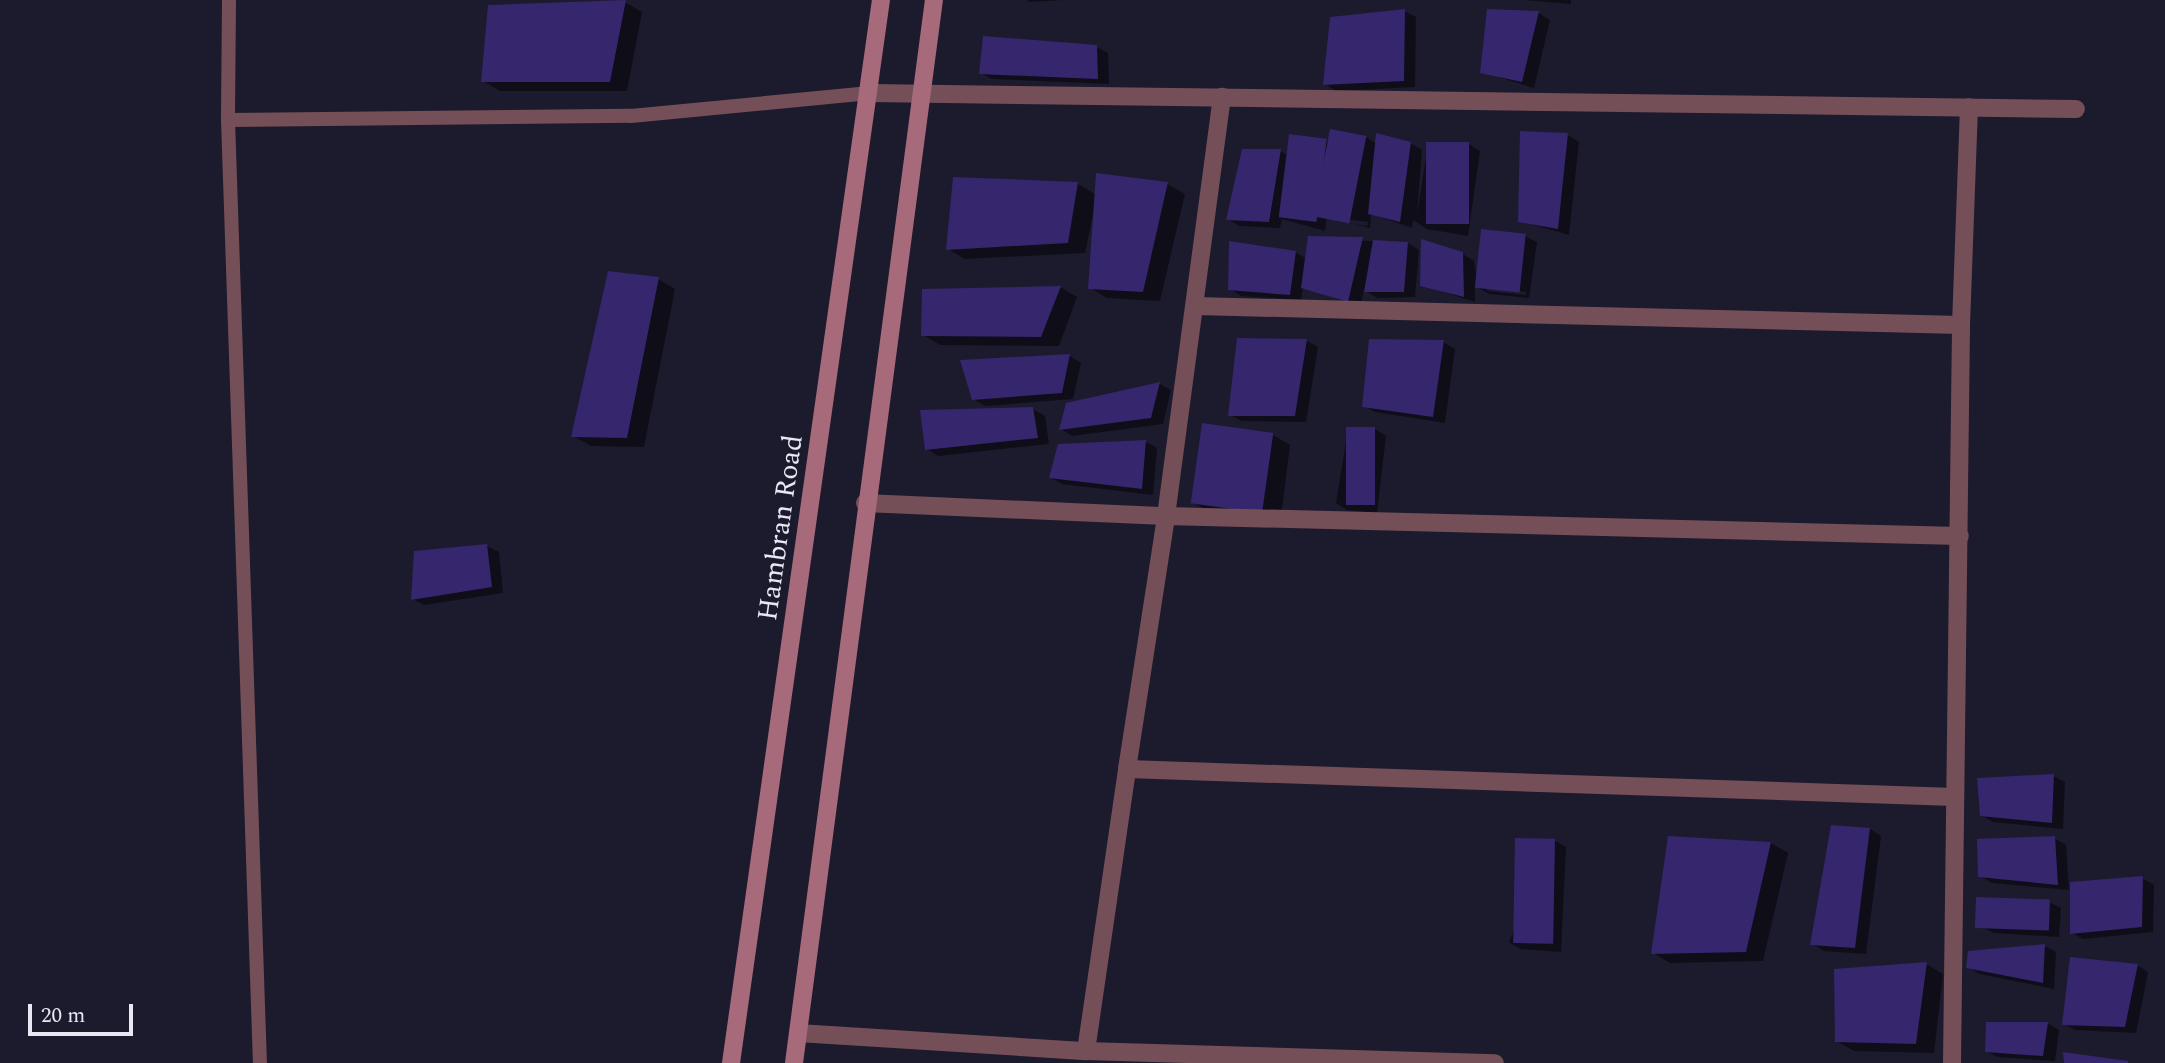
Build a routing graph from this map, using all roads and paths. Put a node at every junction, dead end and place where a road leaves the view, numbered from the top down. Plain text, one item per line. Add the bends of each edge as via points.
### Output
1 (229, 0) edge
2 (881, 0) edge
3 (934, 0) edge
4 (870, 93) junction
5 (923, 93) junction
6 (1222, 97) junction
7 (1969, 107) junction
8 (2076, 108) dead end
9 (228, 120) junction
10 (1196, 306) junction
11 (1961, 325) junction
12 (865, 503) junction
13 (1166, 516) junction
14 (1960, 536) junction
15 (1127, 769) junction
16 (1955, 797) junction
17 (798, 1033) junction
18 (1086, 1051) junction
19 (260, 1063) edge
20 (731, 1063) edge
21 (794, 1063) edge
22 (1494, 1063) edge
23 (1952, 1063) edge

1 - 9 lane
2 - 4 main road, Hambran Road
3 - 5 main road
4 - 5 street
4 - 9 lane via 631,116
4 - 20 main road, Hambran Road
5 - 6 street
5 - 12 main road
6 - 7 street
6 - 10 street
7 - 8 street
7 - 11 street
9 - 19 lane
10 - 11 street
10 - 13 street
11 - 14 street
12 - 13 street
12 - 17 main road
13 - 14 street
13 - 15 street
14 - 16 street
15 - 16 street
15 - 18 street
16 - 23 street
17 - 18 street
17 - 21 main road
18 - 22 street

